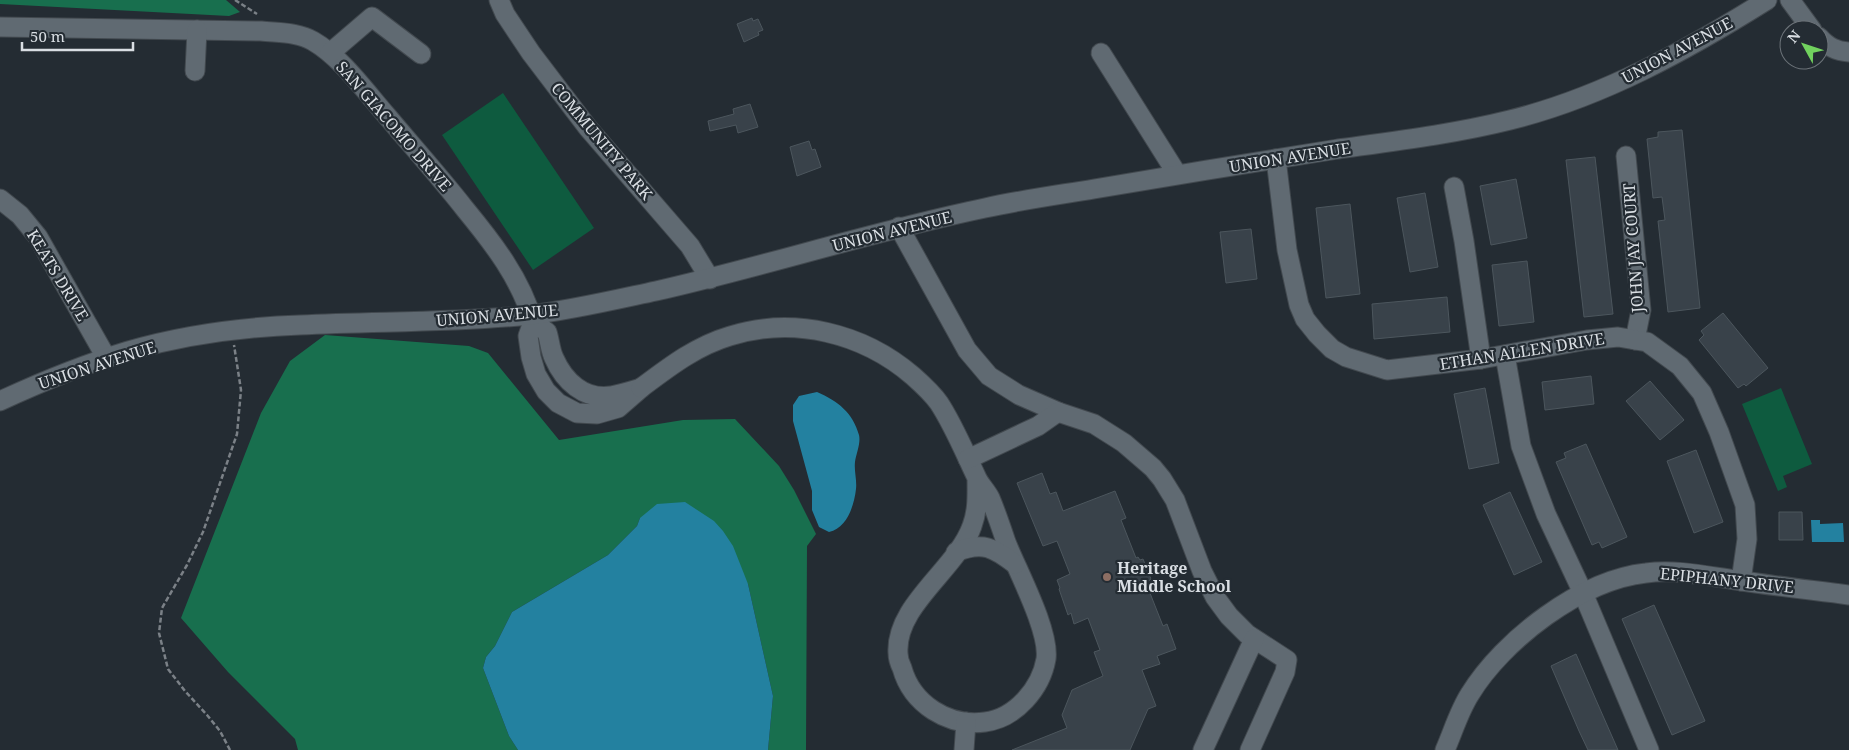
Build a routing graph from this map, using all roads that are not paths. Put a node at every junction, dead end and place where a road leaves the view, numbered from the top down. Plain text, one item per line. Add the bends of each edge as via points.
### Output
1 (499, 0) edge
2 (1767, 0) edge
3 (1790, 0) edge
4 (1805, 20) edge
5 (0, 27) edge
6 (197, 30) junction
7 (1829, 46) edge
8 (330, 52) junction
9 (1849, 52) edge
10 (1101, 53) dead end
11 (421, 54) dead end
12 (195, 71) dead end
13 (1626, 156) dead end
14 (1276, 159) junction
15 (1177, 174) junction
16 (1454, 187) dead end
17 (0, 199) edge
18 (899, 227) junction
19 (710, 279) junction
20 (532, 318) junction
21 (1635, 340) junction
22 (1505, 355) junction
23 (107, 359) junction
24 (1480, 359) junction
25 (0, 401) edge
26 (1058, 412) junction
27 (968, 459) junction
28 (977, 480) junction
29 (956, 552) junction
30 (1015, 564) junction
31 (1741, 581) junction
32 (1583, 593) junction
33 (1849, 595) edge
34 (1254, 639) junction
35 (966, 722) junction
36 (964, 750) edge
37 (1203, 750) edge
38 (1250, 750) edge
39 (1445, 750) edge
40 (1649, 750) edge

1 - 19 street, COMMUNITY PARK via 536,61 588,128 690,246
2 - 14 street, UNION AVENUE via 1652,67 1590,94 1521,117 1443,134
3 - 4 street
5 - 6 street, SAN GIACOMO DRIVE
6 - 8 street, SAN GIACOMO DRIVE via 294,34 312,40
6 - 12 street
7 - 9 street
8 - 11 street via 372,17
8 - 20 street, SAN GIACOMO DRIVE via 486,235 508,266
10 - 15 street
13 - 21 street, JOHN JAY COURT via 1641,310
14 - 15 street, UNION AVENUE
14 - 24 street, ETHAN ALLEN DRIVE via 1287,250 1299,305 1317,334 1332,349 1387,370
15 - 18 street, UNION AVENUE via 992,206
16 - 24 street
17 - 23 street, KEATS DRIVE via 20,215 38,237
18 - 19 street, UNION AVENUE
18 - 26 street via 967,350 990,376 1019,395
19 - 20 street, UNION AVENUE
20 - 23 street, UNION AVENUE via 298,325 232,331 178,340
20 - 27 street via 528,336 531,357 546,391 558,403 577,412 597,414 618,408 688,355 729,336 766,328 824,331 844,336 876,349 923,385 938,401
21 - 22 street, ETHAN ALLEN DRIVE via 1618,337 1587,340
21 - 31 street, ETHAN ALLEN DRIVE via 1647,342 1680,366 1702,393 1744,505 1748,539
22 - 24 street, ETHAN ALLEN DRIVE
22 - 32 street via 1521,446 1546,514
23 - 25 street, UNION AVENUE
26 - 27 street via 1038,426
26 - 34 street via 1094,424 1124,443 1153,468 1174,500 1215,597 1229,616
27 - 28 street
28 - 29 street via 978,504 972,526
28 - 30 street via 989,496
29 - 30 street via 985,546
29 - 35 street via 911,611 900,633 898,654 905,681 919,700 939,714
30 - 35 street via 1046,640 1044,669 1025,701 1008,714 986,722
31 - 32 street, EPIPHANY DRIVE via 1684,573 1646,572
31 - 33 street, EPIPHANY DRIVE
32 - 39 street, EPIPHANY DRIVE via 1521,636 1488,667 1468,696
32 - 40 street
34 - 37 street
34 - 38 street via 1287,660 1287,666
35 - 36 street

